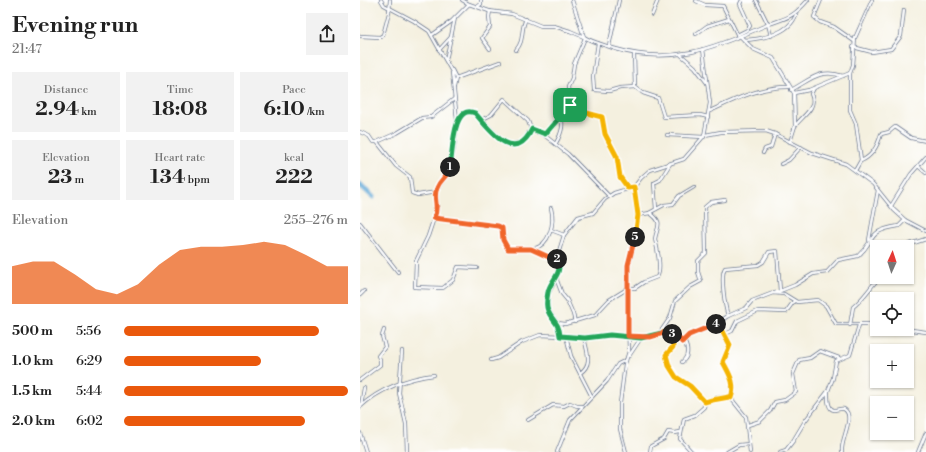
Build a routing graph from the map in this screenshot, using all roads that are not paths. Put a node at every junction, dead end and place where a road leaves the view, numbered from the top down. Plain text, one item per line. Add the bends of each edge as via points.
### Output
1 (381, 0) edge
2 (390, 0) edge
3 (462, 0) edge
4 (481, 0) edge
5 (572, 0) edge
6 (619, 0) edge
7 (658, 0) edge
8 (742, 0) edge
9 (756, 0) edge
10 (808, 0) edge
11 (821, 0) edge
12 (872, 0) edge
13 (696, 1) dead end
14 (467, 2) edge
15 (477, 7) junction
16 (389, 8) junction
17 (904, 10) dead end
18 (490, 11) junction
19 (652, 14) dead end
20 (796, 14) junction
21 (455, 18) junction
22 (730, 18) junction
23 (526, 19) junction
24 (768, 24) junction
25 (696, 34) dead end
26 (737, 34) junction
27 (432, 35) junction
28 (360, 36) edge
29 (772, 36) junction
30 (451, 37) junction
31 (585, 37) junction
32 (740, 37) junction
33 (736, 38) junction
34 (744, 40) junction
35 (854, 41) junction
36 (598, 43) junction
37 (609, 46) junction
38 (853, 47) junction
39 (490, 49) dead end
40 (439, 50) junction
41 (516, 50) dead end
42 (703, 50) junction
43 (634, 54) junction
44 (680, 55) junction
45 (445, 60) junction
46 (500, 62) dead end
47 (451, 70) junction
48 (850, 73) junction
49 (844, 76) junction
50 (456, 78) junction
51 (708, 83) junction
52 (635, 87) junction
53 (814, 87) junction
54 (790, 88) junction
55 (453, 89) junction
56 (794, 93) junction
57 (454, 98) junction
58 (571, 101) junction
59 (710, 111) junction
60 (560, 116) junction
61 (708, 117) junction
62 (457, 120) junction
63 (481, 120) junction
64 (795, 126) junction
65 (532, 129) junction
66 (360, 132) edge
67 (775, 134) junction
68 (544, 135) junction
69 (667, 135) dead end
70 (704, 136) junction
71 (926, 141) edge
72 (377, 142) junction
73 (790, 142) junction
74 (556, 143) junction
75 (802, 147) junction
76 (763, 153) dead end
77 (926, 157) edge
78 (861, 162) junction
79 (670, 164) junction
80 (781, 164) dead end
81 (918, 166) junction
82 (856, 169) junction
83 (926, 174) edge
84 (634, 187) junction
85 (694, 187) dead end
86 (628, 188) junction
87 (878, 189) junction
88 (436, 192) junction
89 (609, 196) junction
90 (725, 200) dead end
91 (891, 206) junction
92 (551, 208) dead end
93 (656, 209) junction
94 (649, 213) junction
95 (638, 215) junction
96 (434, 218) junction
97 (905, 220) junction
98 (360, 223) edge
99 (551, 230) junction
100 (926, 230) edge
101 (564, 235) junction
102 (926, 239) edge
103 (869, 242) junction
104 (914, 243) edge
105 (532, 249) junction
106 (558, 259) junction
107 (477, 268) dead end
108 (398, 272) dead end
109 (556, 278) junction
110 (873, 284) edge
111 (627, 288) junction
112 (364, 291) dead end
113 (780, 291) junction
114 (775, 293) junction
115 (360, 295) edge
116 (794, 300) junction
117 (728, 316) junction
118 (575, 322) junction
119 (718, 322) junction
120 (557, 323) junction
121 (870, 324) edge
122 (850, 325) junction
123 (859, 325) junction
124 (384, 330) dead end
125 (914, 330) edge
126 (672, 332) junction
127 (926, 332) edge
128 (659, 334) junction
129 (725, 334) junction
130 (560, 336) junction
131 (566, 336) junction
132 (628, 336) junction
133 (584, 338) junction
134 (641, 338) junction
135 (684, 341) junction
136 (402, 351) dead end
137 (629, 356) junction
138 (839, 358) junction
139 (491, 360) dead end
140 (627, 360) junction
141 (682, 362) dead end
142 (580, 373) junction
143 (434, 376) dead end
144 (360, 380) edge
145 (400, 383) junction
146 (364, 388) dead end
147 (828, 392) junction
148 (592, 397) junction
149 (731, 398) junction
150 (705, 402) junction
151 (582, 406) junction
152 (360, 407) edge
153 (528, 420) dead end
154 (748, 425) junction
155 (680, 431) junction
156 (360, 433) edge
157 (926, 433) edge
158 (750, 444) junction
159 (366, 452) edge
160 (407, 452) edge
161 (557, 452) edge
162 (626, 452) edge
163 (650, 452) edge
164 (692, 452) edge
165 (727, 452) edge
166 (750, 452) edge
167 (782, 452) edge
168 (842, 452) edge
169 (918, 452) edge

1 - 16 street
2 - 16 street
3 - 14 street
4 - 15 street
5 - 31 street
6 - 37 street
7 - 19 street
8 - 26 street via 740,4 750,26
9 - 24 street
10 - 20 street
11 - 35 street via 814,17
12 - 35 street via 860,22
13 - 22 street via 723,6
14 - 15 street
14 - 21 street
15 - 18 street
16 - 27 street via 422,25
16 - 28 street via 390,13 383,35
17 - 38 street via 901,36 891,49 872,52
18 - 23 street via 510,13
18 - 39 street via 490,27 482,38
20 - 24 street
20 - 29 street via 790,24
21 - 27 street
21 - 30 street
22 - 25 street via 707,26
22 - 26 street
23 - 31 street via 541,26 554,26
23 - 41 street via 522,27 523,41
24 - 29 street
24 - 32 street
26 - 33 street
27 - 40 street
29 - 34 street
30 - 40 street
30 - 45 street
31 - 36 street
31 - 58 street via 568,87
32 - 33 street
32 - 34 street
33 - 42 street
34 - 54 street via 753,49 773,58
35 - 38 street
36 - 37 street
36 - 52 street via 593,76 594,90 610,91
37 - 43 street
38 - 48 street
40 - 45 street
42 - 44 street
42 - 51 street
43 - 44 street
43 - 52 street
44 - 51 street via 695,67
45 - 47 street
46 - 50 street
47 - 50 street
47 - 55 street
48 - 49 street
48 - 78 street via 850,110 856,124
49 - 53 street
49 - 54 street via 823,73
50 - 55 street
51 - 59 street
52 - 61 street via 645,94 658,98 665,118 700,115
53 - 56 street
53 - 64 street via 810,108 806,116
54 - 56 street
54 - 59 street via 769,88 752,92
55 - 57 street
56 - 64 street
57 - 62 street
57 - 72 street via 431,117 422,118
58 - 60 street via 570,106
58 - 86 street via 583,112 602,117 605,134 617,157 620,177
59 - 61 street
60 - 68 street
60 - 74 street via 562,125
61 - 70 street
62 - 63 street via 469,112 475,113
62 - 88 street via 449,172
63 - 65 street via 508,145 522,142
63 - 65 street via 490,115 504,100 528,121
64 - 73 street
65 - 68 street
66 - 72 street via 369,136 373,142
67 - 70 street via 754,130
67 - 73 street
67 - 76 street via 771,147
68 - 74 street
69 - 70 street
70 - 79 street via 684,159
71 - 78 street via 911,138 895,127 881,134 872,153
72 - 88 street via 396,166 411,179 412,193 418,195
73 - 75 street
74 - 89 street
75 - 80 street
75 - 82 street
77 - 81 street
78 - 82 street
79 - 84 street via 650,170
79 - 93 street via 660,180 654,183
81 - 83 street
81 - 91 street
82 - 87 street
84 - 86 street
84 - 95 street
85 - 93 street via 679,196 673,204
86 - 89 street
87 - 91 street
87 - 103 street
88 - 96 street via 438,209
89 - 101 street via 593,213 578,216
90 - 128 street via 715,200 705,207 706,252 698,262 700,281 690,286 676,301 670,318
91 - 97 street
92 - 99 street
93 - 94 street
94 - 95 street
94 - 111 street via 660,226 655,239 659,250 659,275 633,289
95 - 111 street via 628,264
96 - 105 street via 498,226 502,228 506,248
96 - 107 street via 416,261 415,287 443,288 453,280 458,267
97 - 100 street
97 - 103 street via 899,226 883,229
98 - 108 street
99 - 101 street
99 - 105 street via 542,246
101 - 106 street
102 - 104 street
103 - 113 street via 858,256 838,260 827,272 814,274
105 - 106 street
106 - 109 street
109 - 118 street via 574,314
109 - 120 street via 548,292 548,311
110 - 122 street via 863,300 853,307
111 - 118 street via 609,300 594,316
111 - 132 street
112 - 115 street
113 - 114 street
113 - 117 street via 776,251 769,252 763,262 756,266 725,268 722,274
114 - 116 street via 784,294
114 - 117 street via 752,301 746,308
116 - 122 street via 818,300 826,306 834,323
116 - 129 street via 786,312 760,310 740,319 732,331
117 - 119 street
118 - 120 street
119 - 129 street
119 - 135 street via 689,335
120 - 130 street
121 - 123 street
122 - 123 street
123 - 138 street via 850,355
124 - 144 street via 382,336 385,347 378,356 380,365
125 - 127 street
126 - 128 street
126 - 135 street via 680,341
126 - 150 street via 673,347 666,355 669,366 676,377 690,386
128 - 134 street
129 - 149 street via 730,348 723,362 732,379 734,389
130 - 131 street
130 - 139 street via 534,337
131 - 133 street
131 - 142 street via 570,356
132 - 133 street
132 - 134 street
132 - 137 street
133 - 142 street via 588,364
134 - 137 street
135 - 141 street via 687,354
136 - 145 street
137 - 140 street
138 - 147 street
138 - 154 street via 820,351 810,358 799,360 793,374 796,392 785,400 775,402 760,421
140 - 148 street via 618,364
140 - 162 street via 620,414 620,429
142 - 148 street
143 - 145 street
145 - 152 street via 370,398
145 - 160 street via 399,393 405,418
146 - 152 street
147 - 167 street via 793,441
147 - 168 street via 828,403 832,410 842,408 848,411 849,423 842,441
148 - 151 street
149 - 150 street via 715,398
149 - 154 street via 745,414
150 - 155 street via 704,407 695,416 684,419
151 - 153 street via 571,403 553,405
151 - 161 street via 568,422
154 - 158 street
155 - 163 street via 668,432 664,440 651,446
155 - 164 street via 680,441
156 - 159 street
157 - 169 street
158 - 165 street via 736,446
158 - 166 street

